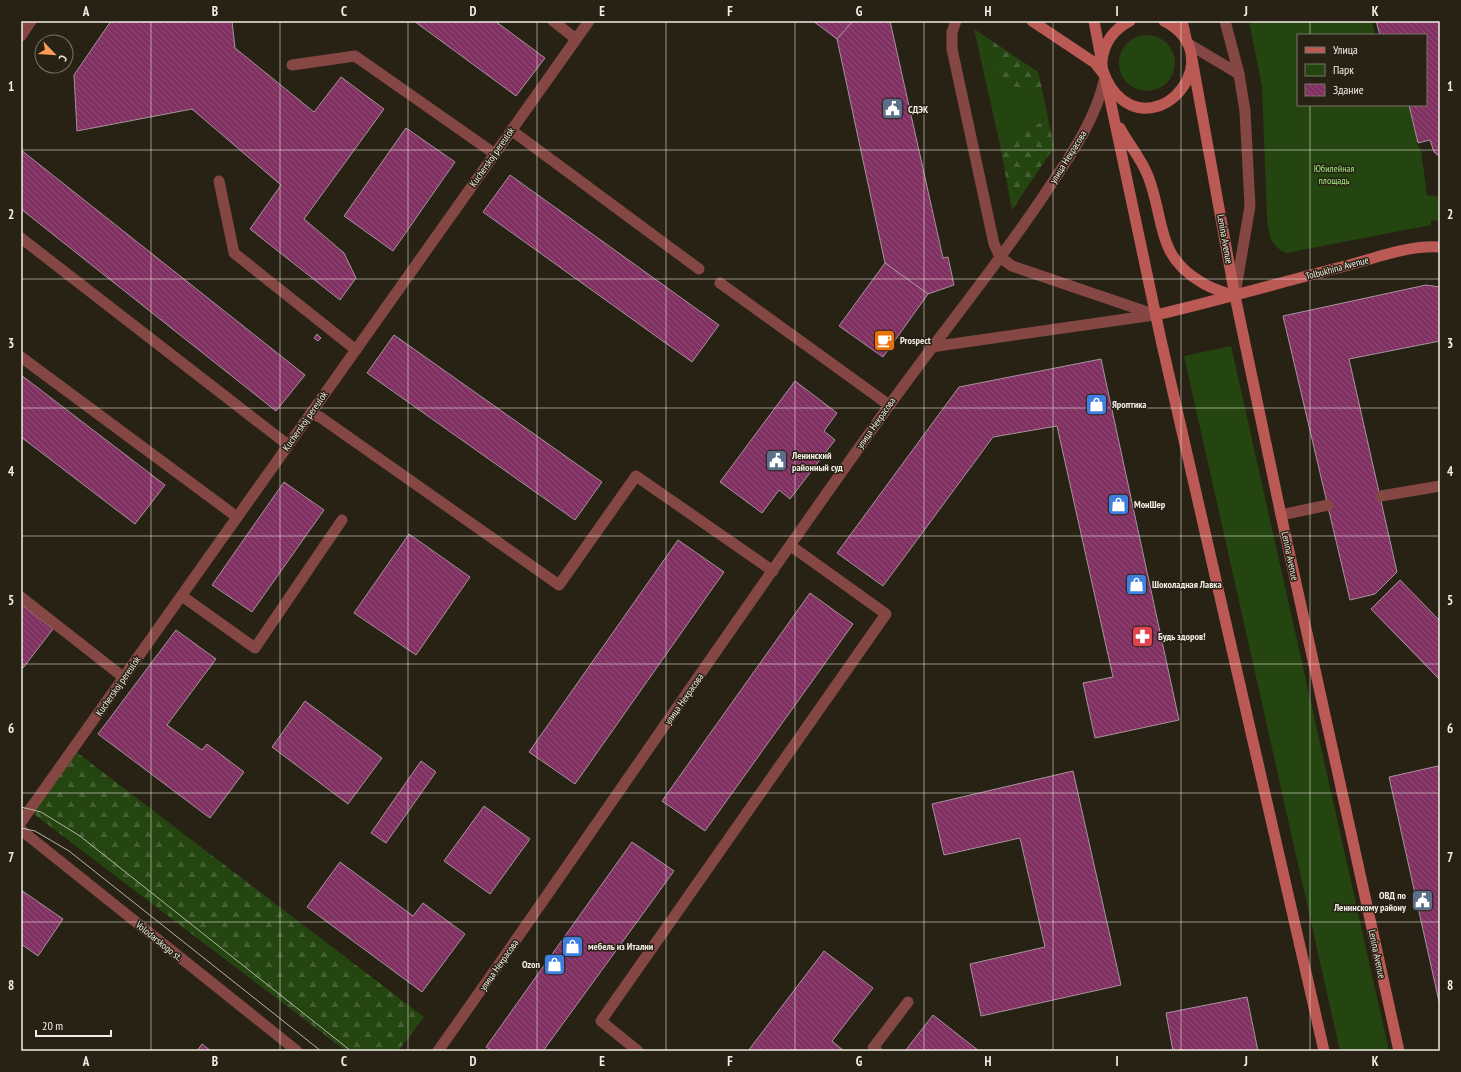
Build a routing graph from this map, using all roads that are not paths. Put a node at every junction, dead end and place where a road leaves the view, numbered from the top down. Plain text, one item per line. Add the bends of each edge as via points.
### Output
1 (31, 21) edge
2 (553, 21) edge
3 (589, 21) edge
4 (956, 21) edge
5 (1032, 21) edge
6 (1094, 21) edge
7 (1130, 21) edge
8 (1164, 21) edge
9 (1182, 21) edge
10 (1225, 21) edge
11 (21, 36) edge
12 (576, 39) junction
13 (1187, 43) junction
14 (1192, 59) junction
15 (1102, 63) junction
16 (292, 65) dead end
17 (1239, 74) junction
18 (1105, 76) junction
19 (1114, 119) junction
20 (511, 130) junction
21 (495, 154) junction
22 (219, 181) dead end
23 (21, 238) edge
24 (1440, 247) edge
25 (1000, 257) junction
26 (699, 268) dead end
27 (720, 283) dead end
28 (1235, 296) junction
29 (1156, 315) junction
30 (931, 347) junction
31 (356, 350) junction
32 (21, 357) edge
33 (889, 405) junction
34 (310, 414) junction
35 (288, 445) junction
36 (1440, 486) edge
37 (1381, 496) dead end
38 (1328, 505) dead end
39 (1281, 515) junction
40 (237, 517) junction
41 (342, 520) dead end
42 (791, 546) junction
43 (773, 571) junction
44 (182, 596) junction
45 (21, 597) edge
46 (124, 677) junction
47 (21, 822) edge
48 (21, 830) edge
49 (908, 1002) dead end
50 (297, 1051) edge
51 (438, 1051) edge
52 (638, 1051) edge
53 (877, 1051) edge
54 (1324, 1051) edge
55 (1399, 1051) edge

1 - 11 street
2 - 12 street
3 - 12 street, Kucherskoj pereulok
4 - 25 street via 952,32 952,49 994,244
5 - 18 main road via 1094,63
6 - 15 main road
7 - 15 main road via 1110,36 1104,49
8 - 13 main road via 1182,34
9 - 13 main road
10 - 17 street
12 - 20 street, Kucherskoj pereulok
13 - 14 main road
13 - 17 street
14 - 18 main road via 1191,73 1185,86 1175,97 1148,108 1134,106 1121,99 1111,89
14 - 28 main road, Lenina Avenue
15 - 18 main road
16 - 21 street via 355,56
17 - 28 street via 1245,111 1250,206
18 - 19 main road
18 - 25 street, улица Некрасова via 1101,98 1094,114 1068,160
19 - 28 main road via 1138,154 1148,176 1168,251 1177,264 1202,283
19 - 29 main road
20 - 21 street, Kucherskoj pereulok
20 - 26 street
21 - 31 street, Kucherskoj pereulok
22 - 31 street via 234,253
23 - 35 street
24 - 28 main road, Tolbukhina Avenue via 1413,248
25 - 29 street via 1012,266
25 - 30 street, улица Некрасова
27 - 33 street
28 - 29 main road, Tolbukhina Avenue
28 - 39 main road, Lenina Avenue
29 - 30 street
29 - 54 main road
30 - 33 street, улица Некрасова
31 - 34 street, Kucherskoj pereulok
32 - 40 street
33 - 42 street, улица Некрасова
34 - 35 street, Kucherskoj pereulok
34 - 43 street via 320,417 559,585 636,476
35 - 40 street, Kucherskoj pereulok
36 - 37 street
38 - 39 street
39 - 55 main road, Lenina Avenue
40 - 44 street, Kucherskoj pereulok
41 - 44 street via 255,648
42 - 43 street, улица Некрасова
42 - 52 street via 886,614 601,1022
43 - 51 street, улица Некрасова
44 - 46 street, Kucherskoj pereulok
45 - 46 street
46 - 47 street, Kucherskoj pereulok
48 - 50 street, Volodarskogo st.
49 - 53 street via 872,1048

